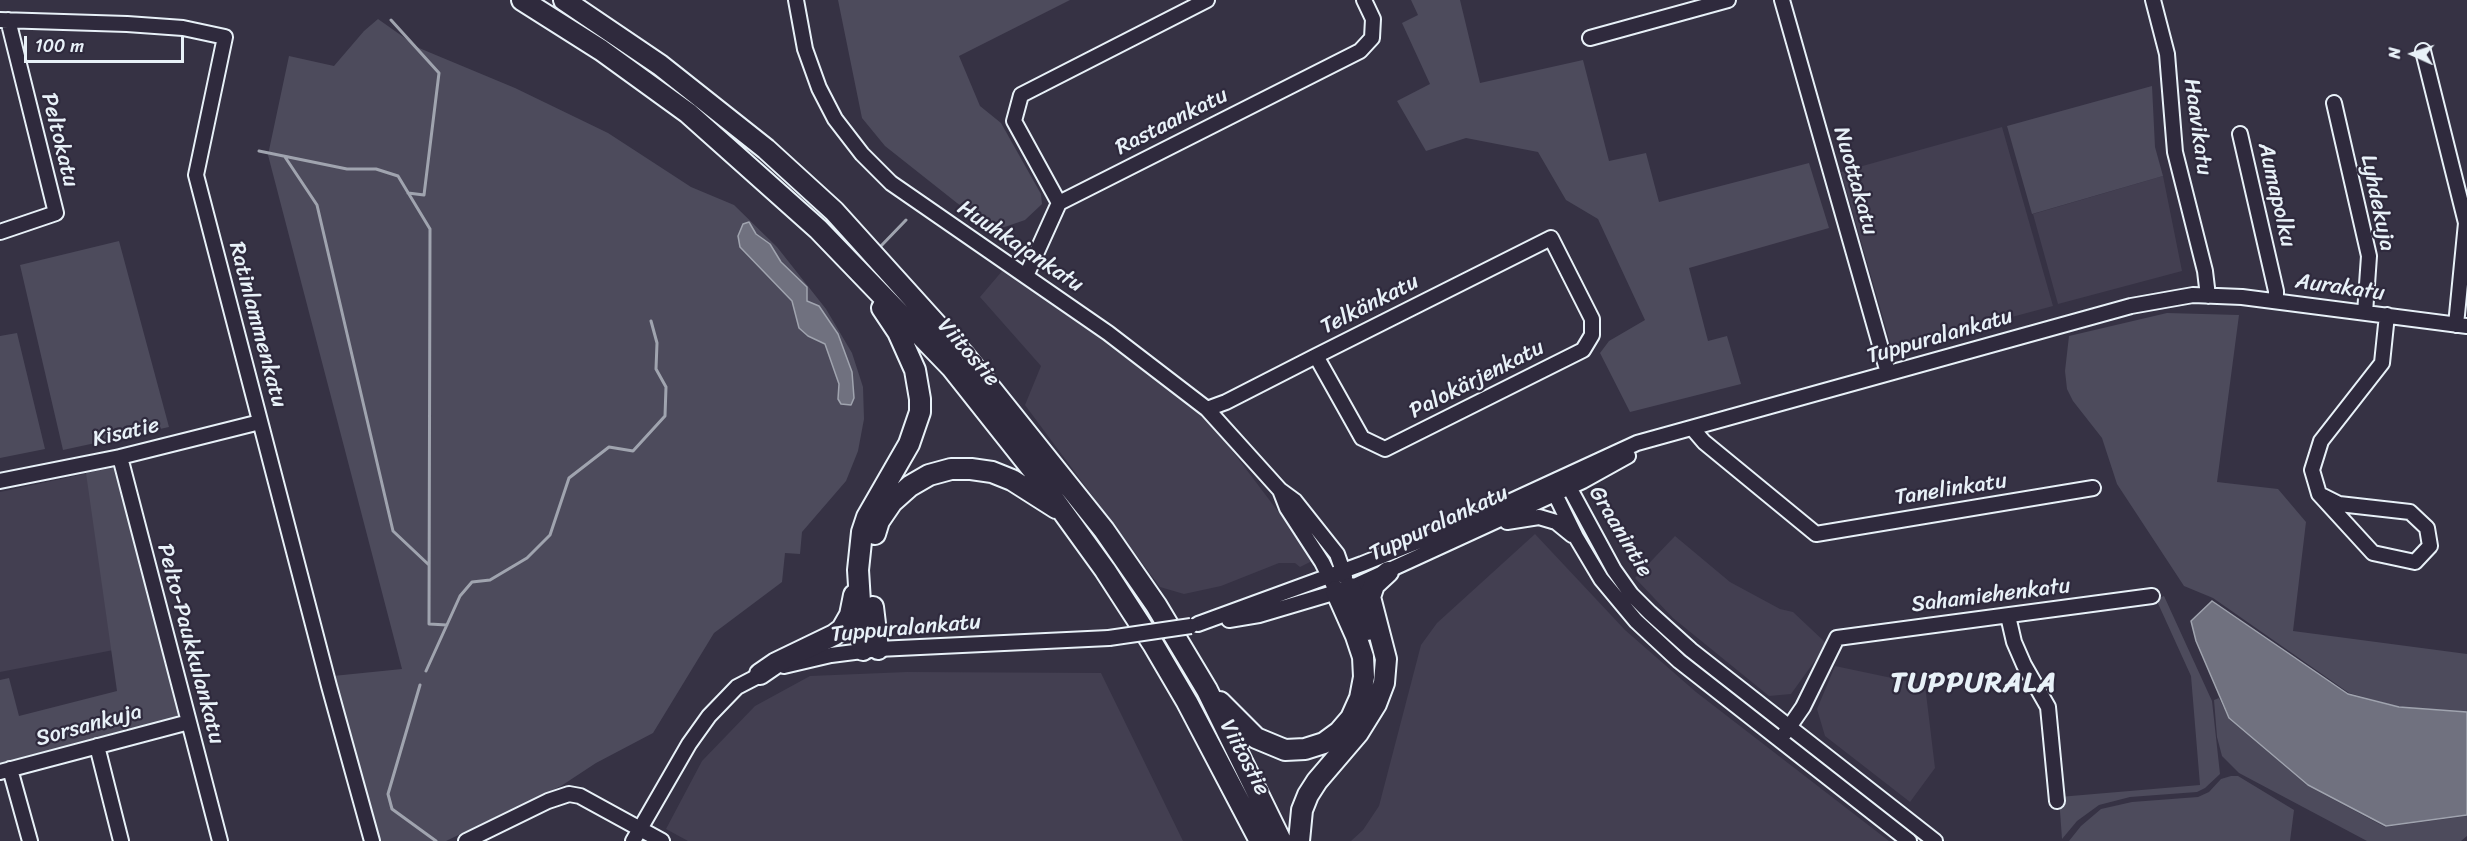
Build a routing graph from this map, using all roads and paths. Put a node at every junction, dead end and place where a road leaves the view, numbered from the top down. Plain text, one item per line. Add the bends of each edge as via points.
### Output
1 (522, 0) edge
2 (564, 0) edge
3 (796, 0) edge
4 (1207, 0) edge
5 (1364, 0) edge
6 (1728, 0) edge
7 (1782, 0) edge
8 (2153, 0) edge
9 (4, 20) edge
10 (1590, 38) dead end
11 (2423, 51) dead end
12 (2334, 103) dead end
13 (2240, 134) dead end
14 (1059, 203) junction
15 (0, 232) edge
16 (1551, 238) joint
17 (847, 260) junction
18 (1026, 276) junction
19 (2208, 296) junction
20 (2276, 300) junction
21 (2365, 313) junction
22 (2387, 315) junction
23 (2461, 325) edge
24 (1316, 356) junction
25 (1887, 373) junction
26 (1207, 409) junction
27 (260, 422) junction
28 (1689, 429) junction
29 (120, 457) junction
30 (889, 479) junction
31 (0, 481) edge
32 (1560, 487) junction
33 (2093, 488) dead end
34 (2319, 494) junction
35 (1065, 514) junction
36 (1482, 528) junction
37 (1576, 537) junction
38 (1388, 572) junction
39 (1340, 581) junction
40 (2152, 596) dead end
41 (2008, 616) junction
42 (871, 650) junction
43 (760, 674) junction
44 (1207, 690) junction
45 (189, 722) junction
46 (1358, 733) junction
47 (1785, 733) junction
48 (97, 746) junction
49 (5, 770) edge
50 (2057, 801) dead end
51 (636, 835) edge
52 (30, 841) edge
53 (121, 841) edge
54 (220, 841) edge
55 (372, 841) edge
56 (466, 841) edge
57 (662, 841) edge
58 (1260, 841) edge
59 (1281, 841) edge
60 (1299, 841) edge
61 (1909, 841) edge
62 (1935, 841) edge

1 - 17 highway, Viitostie via 601,50 688,113 764,178
2 - 44 highway, Viitostie via 717,108 834,211 964,354 1104,530 1156,605
3 - 18 street, Huuhkajankatu via 805,49 819,88 835,119 862,154 891,183
4 - 14 street via 1021,95 1014,121
5 - 14 street, Rastaankatu via 1373,19 1372,38 1360,51
6 - 10 street
7 - 25 street, Nuottakatu
8 - 19 street, Haavikatu via 2167,54 2175,152
9 - 15 street, Peltokatu via 56,213
9 - 27 street, Ratinlammenkatu via 183,28 225,37 196,175
11 - 23 street via 2466,223
12 - 21 street, Lyhdekuja via 2368,256
13 - 20 street, Aumapolku
14 - 18 street
16 - 24 street, Telkänkatu
16 - 24 street, Palokärjenkatu via 1592,319 1592,335 1583,350 1385,449 1362,438
17 - 30 highway via 898,332 918,383 920,412 916,426
17 - 35 highway, Viitostie via 952,368
18 - 26 street, Huuhkajankatu
19 - 20 street, Aurakatu
19 - 25 street, Tuppuralankatu via 2169,298 2131,306
20 - 21 street, Aurakatu
21 - 22 street, Aurakatu
22 - 23 street, Aurakatu
22 - 34 street via 2382,363 2321,441 2312,470
24 - 26 street, Telkänkatu
25 - 28 street, Tuppuralankatu
26 - 39 street, Huuhkajankatu via 1280,490 1287,508
27 - 29 street, Kisatie
27 - 55 street, Ratinlammenkatu
28 - 32 street, Tuppuralankatu
28 - 33 street, Tanelinkatu via 1816,534
29 - 31 street, Kisatie
29 - 45 street, Pelto-Paukkulankatu
30 - 42 highway via 867,517 859,551
30 - 43 highway via 860,524 854,553 854,596 846,623 834,635
32 - 36 street, Tuppuralankatu
32 - 37 street, Graanintie
32 - 39 street, Tuppuralankatu via 1459,525
32 - 47 street, Graanintie via 1631,594
34 - 34 street via 2373,553 2415,562 2430,546 2427,528 2409,512 2339,504
35 - 42 highway via 1012,480 992,472 951,469 910,486 879,521 871,545
35 - 58 highway, Viitostie via 1153,644
36 - 37 street via 1539,517 1556,522
36 - 38 street, Tuppuralankatu
37 - 47 street, Graanintie via 1601,579 1636,621 1679,661
38 - 39 street, Tuppuralankatu
38 - 46 highway via 1374,585 1370,597 1386,659 1384,683
39 - 42 street, Tuppuralankatu, bridge via 1259,615 1108,638
39 - 44 highway via 1364,677 1360,698 1340,732 1324,743 1285,750 1257,738
39 - 46 highway via 1372,643 1376,671
40 - 41 street, Sahamiehenkatu
41 - 47 street, Sahamiehenkatu via 1837,638 1803,707
41 - 50 street via 2020,658 2048,707
42 - 43 street, Tuppuralankatu
43 - 51 street, Tuppuralankatu via 737,687 709,716
44 - 59 highway, Viitostie
45 - 48 street, Sorsankuja
45 - 54 street, Pelto-Paukkulankatu
46 - 60 highway via 1308,795 1302,810
47 - 61 street, Graanintie
47 - 62 street, Graanintie
48 - 49 street, Sorsankuja
48 - 53 street
49 - 52 street
51 - 56 street via 580,796 569,794
51 - 57 street

